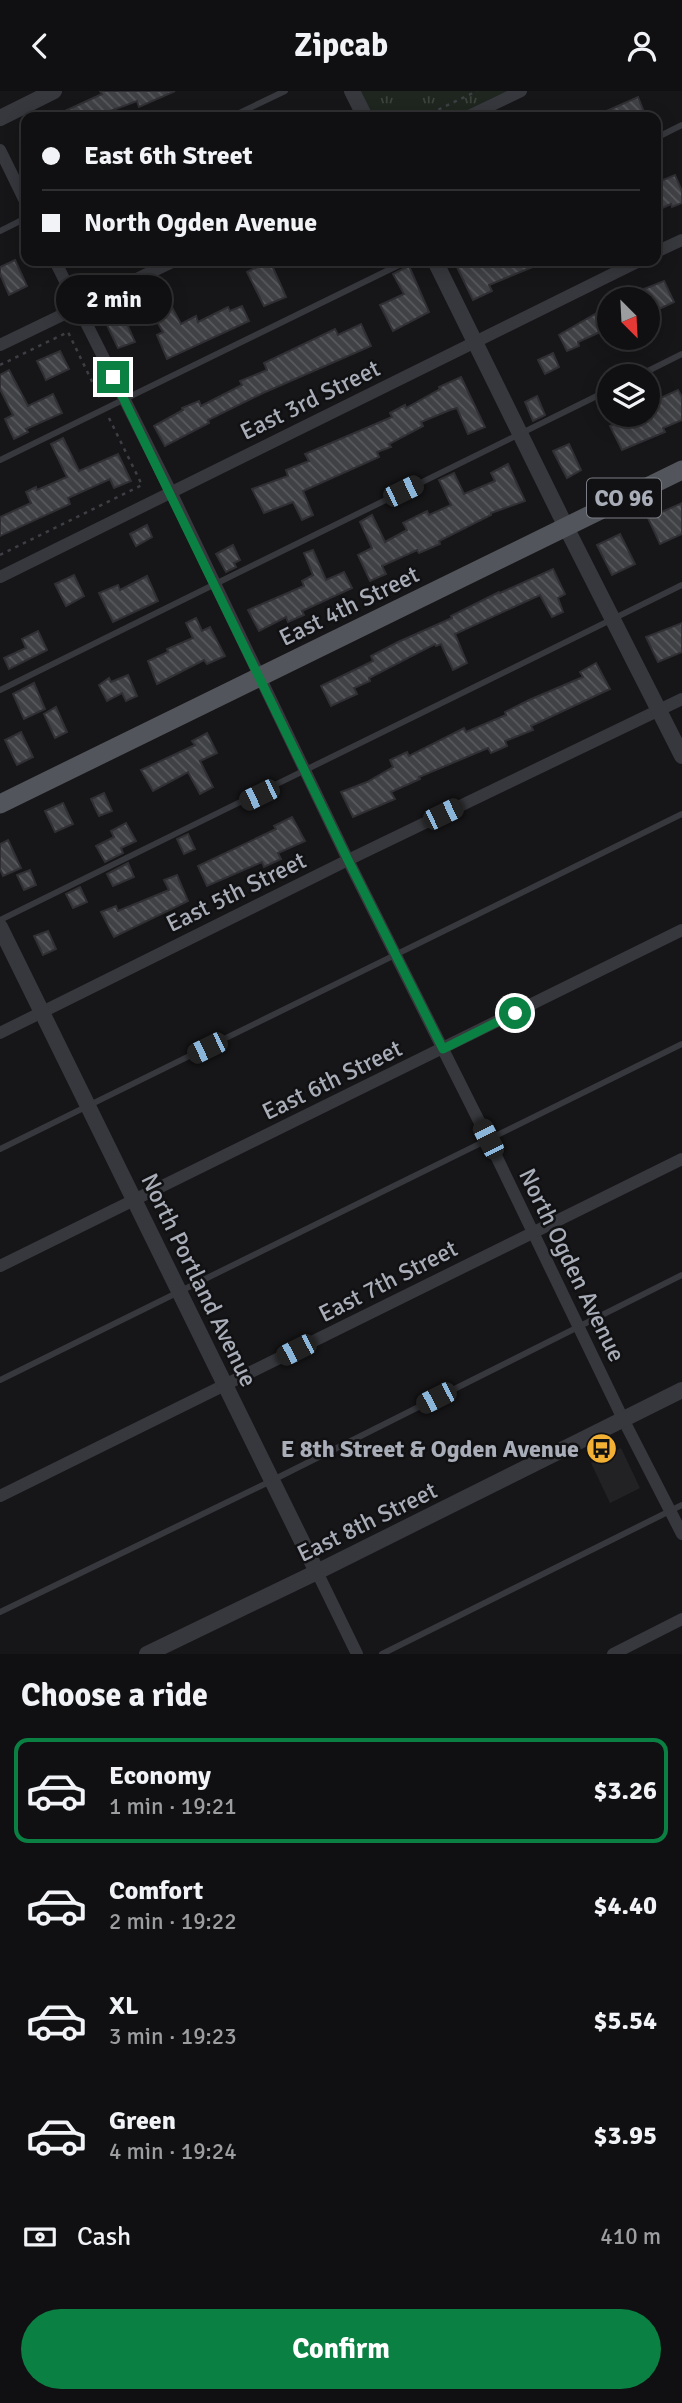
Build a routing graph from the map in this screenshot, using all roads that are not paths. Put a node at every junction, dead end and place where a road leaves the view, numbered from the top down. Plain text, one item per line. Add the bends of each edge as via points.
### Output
1 (54, 91) edge
2 (285, 91) edge
3 (352, 91) edge
4 (521, 91) edge
5 (241, 112) edge
6 (362, 112) edge
7 (477, 112) edge
8 (0, 118) edge
9 (682, 125) edge
10 (661, 136) edge
11 (0, 150) edge
12 (21, 192) edge
13 (21, 220) edge
14 (0, 231) edge
15 (682, 240) edge
16 (661, 250) edge
17 (58, 266) edge
18 (164, 266) edge
19 (397, 266) edge
20 (438, 266) edge
21 (629, 266) edge
22 (79, 307) junction
23 (476, 341) junction
24 (0, 345) edge
25 (682, 354) edge
26 (660, 365) edge
27 (597, 396) edge
28 (124, 400) junction
29 (521, 434) junction
30 (0, 460) edge
31 (682, 470) edge
32 (171, 492) junction
33 (566, 527) junction
34 (0, 577) edge
35 (214, 584) junction
36 (682, 585) edge
37 (614, 619) junction
38 (260, 677) junction
39 (0, 690) edge
40 (682, 699) edge
41 (659, 711) junction
42 (682, 755) edge
43 (306, 772) junction
44 (0, 804) edge
45 (682, 814) edge
46 (348, 860) junction
47 (0, 921) edge
48 (0, 927) edge
49 (682, 930) edge
50 (397, 955) junction
51 (42, 1012) junction
52 (0, 1033) edge
53 (682, 1044) edge
54 (443, 1049) junction
55 (89, 1106) junction
56 (488, 1139) junction
57 (0, 1149) edge
58 (682, 1159) edge
59 (135, 1201) junction
60 (533, 1233) junction
61 (0, 1266) edge
62 (682, 1275) edge
63 (178, 1292) junction
64 (578, 1326) junction
65 (0, 1380) edge
66 (226, 1386) junction
67 (682, 1390) edge
68 (623, 1419) junction
69 (271, 1481) junction
70 (0, 1496) edge
71 (676, 1508) edge
72 (682, 1534) edge
73 (317, 1572) junction
74 (0, 1612) edge
75 (682, 1619) edge
76 (146, 1654) edge
77 (357, 1654) edge
78 (382, 1654) edge
79 (613, 1654) edge

1 - 8 street
2 - 5 lane
3 - 6 street
4 - 7 street
9 - 10 lane
11 - 12 street
13 - 14 lane
15 - 16 street
17 - 22 street, North Ogden Avenue
18 - 22 street
19 - 28 lane
20 - 23 street
21 - 23 street, East 3rd Street
22 - 24 street
22 - 28 street, North Ogden Avenue
23 - 29 street
23 - 32 street, East 3rd Street
25 - 26 lane
27 - 29 lane
28 - 30 lane
28 - 32 street, North Ogden Avenue
29 - 33 street
29 - 35 lane
31 - 33 main road, East 4th Street / CO 96
32 - 34 street, East 3rd Street
32 - 35 street, North Ogden Avenue
33 - 37 street
33 - 38 main road, East 4th Street / CO 96
35 - 38 street, North Ogden Avenue
35 - 39 lane
36 - 37 lane
37 - 41 street
37 - 43 lane
38 - 43 street, North Ogden Avenue
38 - 44 main road, East 4th Street / CO 96
40 - 41 street, East 5th Street
41 - 42 street
41 - 46 street, East 5th Street
43 - 46 street, North Ogden Avenue
43 - 47 lane
45 - 50 lane
46 - 50 street, North Ogden Avenue
46 - 51 street, East 5th Street
48 - 51 street, North Portland Avenue
49 - 54 street, East 6th Street
50 - 54 street, North Ogden Avenue
50 - 55 lane
51 - 52 street, East 5th Street
51 - 55 street, North Portland Avenue
53 - 56 lane
54 - 56 street, North Ogden Avenue
54 - 59 street, East 6th Street
55 - 57 lane
55 - 59 street, North Portland Avenue
56 - 60 street, North Ogden Avenue
56 - 63 lane
58 - 60 street, East 7th Street
59 - 61 street, East 6th Street
59 - 63 street, North Portland Avenue
60 - 64 street, North Ogden Avenue
60 - 66 street, East 7th Street
62 - 64 lane
63 - 65 lane
63 - 66 street, North Portland Avenue
64 - 68 street, North Ogden Avenue
64 - 69 lane
66 - 69 street, North Portland Avenue
66 - 70 street, East 7th Street
67 - 68 street, East 8th Street
68 - 71 street, North Ogden Avenue
68 - 73 street, East 8th Street
69 - 73 street, North Portland Avenue
69 - 74 lane
71 - 72 street, North Ogden Avenue
71 - 78 lane
73 - 76 street, East 8th Street
73 - 77 street, North Portland Avenue
75 - 79 street

